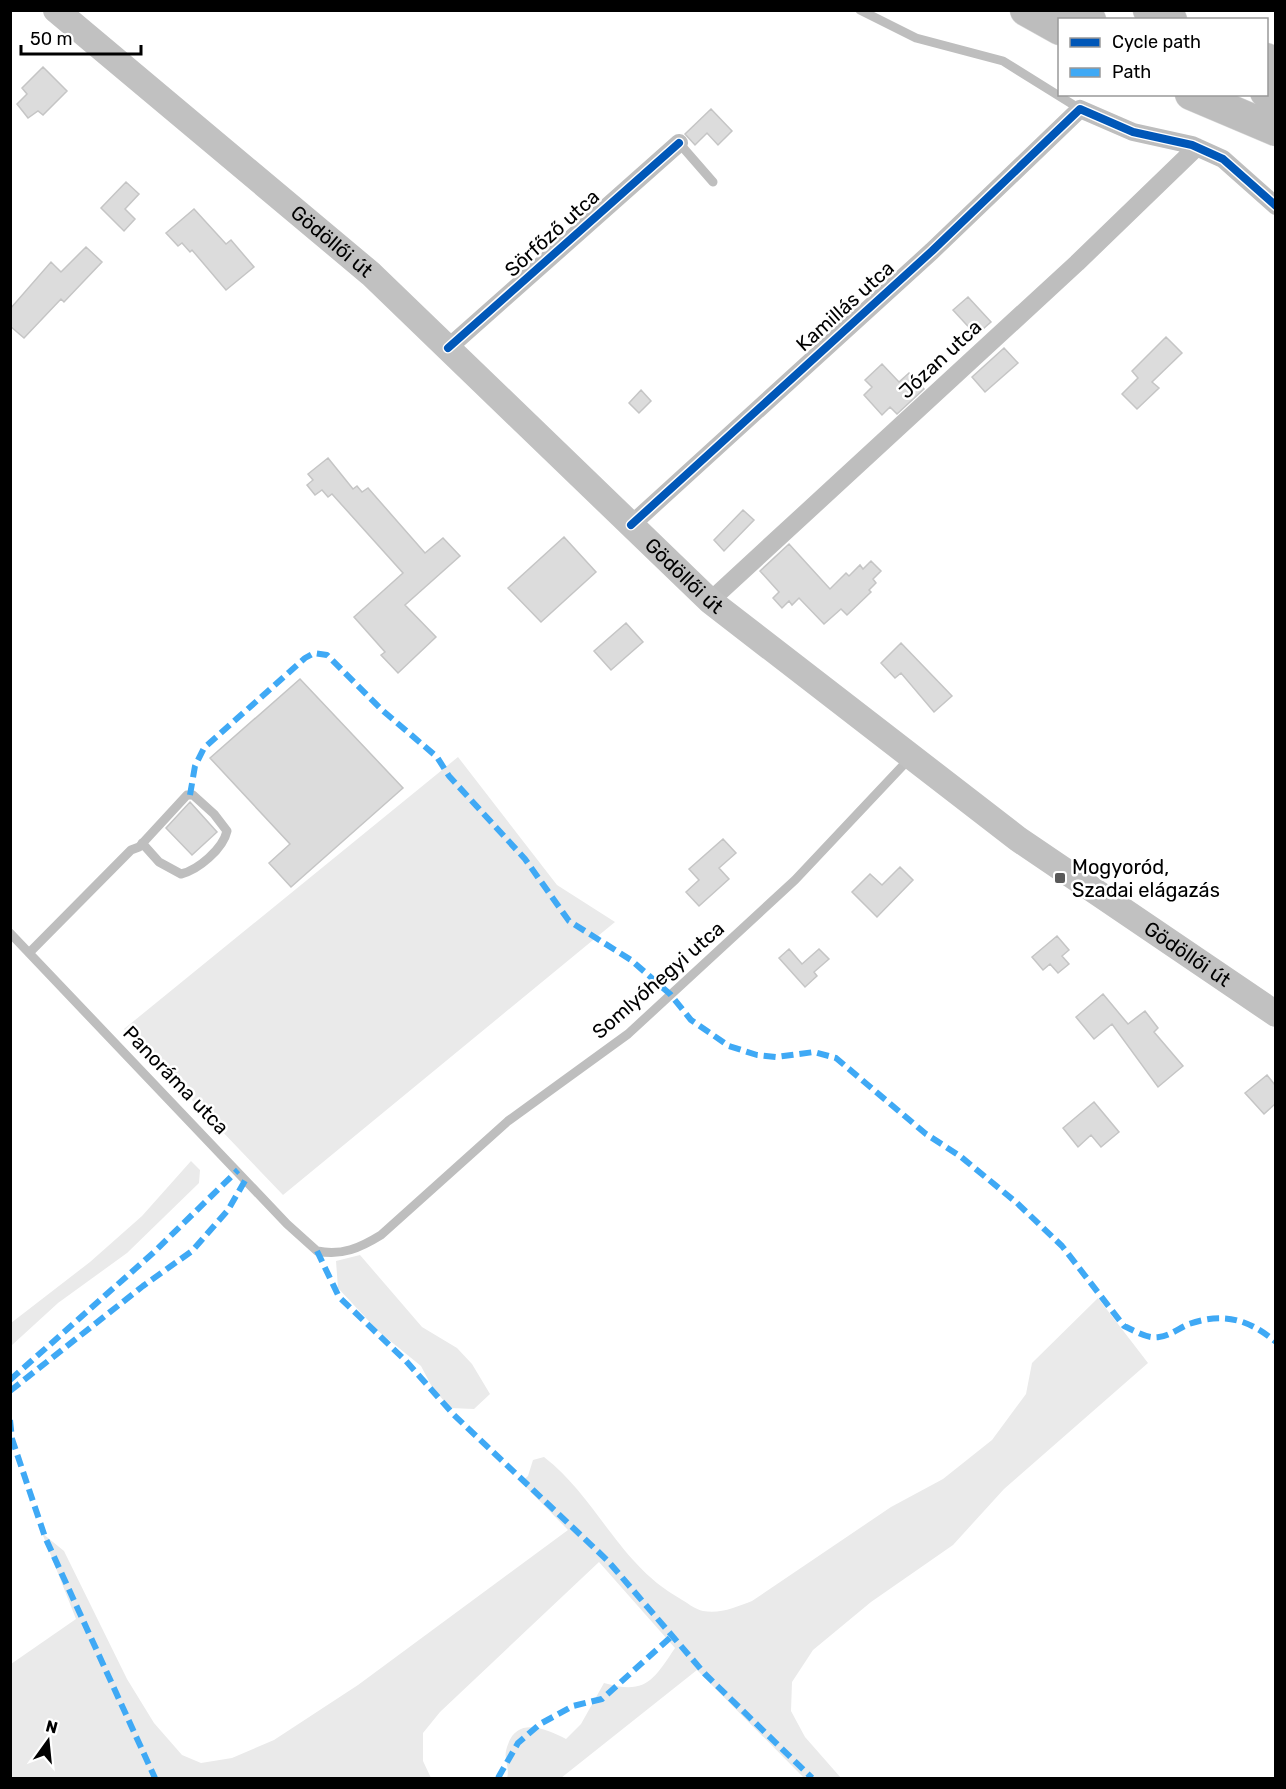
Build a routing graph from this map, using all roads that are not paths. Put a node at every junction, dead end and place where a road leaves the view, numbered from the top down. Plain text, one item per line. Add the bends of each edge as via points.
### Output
1 (56, 10) edge
2 (860, 10) edge
3 (1026, 10) edge
4 (1067, 10) edge
5 (1149, 10) edge
6 (1085, 18) edge
7 (1167, 18) edge
8 (1058, 28) edge
9 (1058, 95) edge
10 (1059, 96) edge
11 (1196, 96) edge
12 (1080, 109) junction
13 (1275, 129) edge
14 (679, 143) joint
15 (1197, 147) junction
16 (712, 182) dead end
17 (1273, 200) edge
18 (448, 348) junction
19 (631, 525) junction
20 (710, 601) junction
21 (910, 758) junction
22 (142, 843) junction
23 (10, 933) edge
24 (29, 953) junction
25 (1275, 1014) edge
26 (317, 1251) joint

1 - 18 main road, Gödöllői út via 371,274
2 - 9 lane via 916,38 1003,61
3 - 8 highway
4 - 6 highway
5 - 7 highway
10 - 12 lane
11 - 13 highway
12 - 15 street via 1132,132
12 - 19 street, Kamillás utca via 932,251
14 - 16 lane, Sörfőző utca
14 - 18 street, Sörfőző utca
15 - 17 street via 1223,159
15 - 20 street, Józan utca via 1077,263
18 - 19 main road, Gödöllői út
19 - 20 main road, Gödöllői út
20 - 21 main road, Gödöllői út
21 - 25 main road, Gödöllői út via 1018,839
21 - 26 lane, Somlyóhegyi utca via 795,880 628,1034 508,1121 381,1235 346,1252
22 - 22 lane via 187,795 202,802 227,831 225,841 190,872 181,874 159,862
22 - 24 lane
23 - 24 lane, Panoráma utca
24 - 26 lane, Panoráma utca

